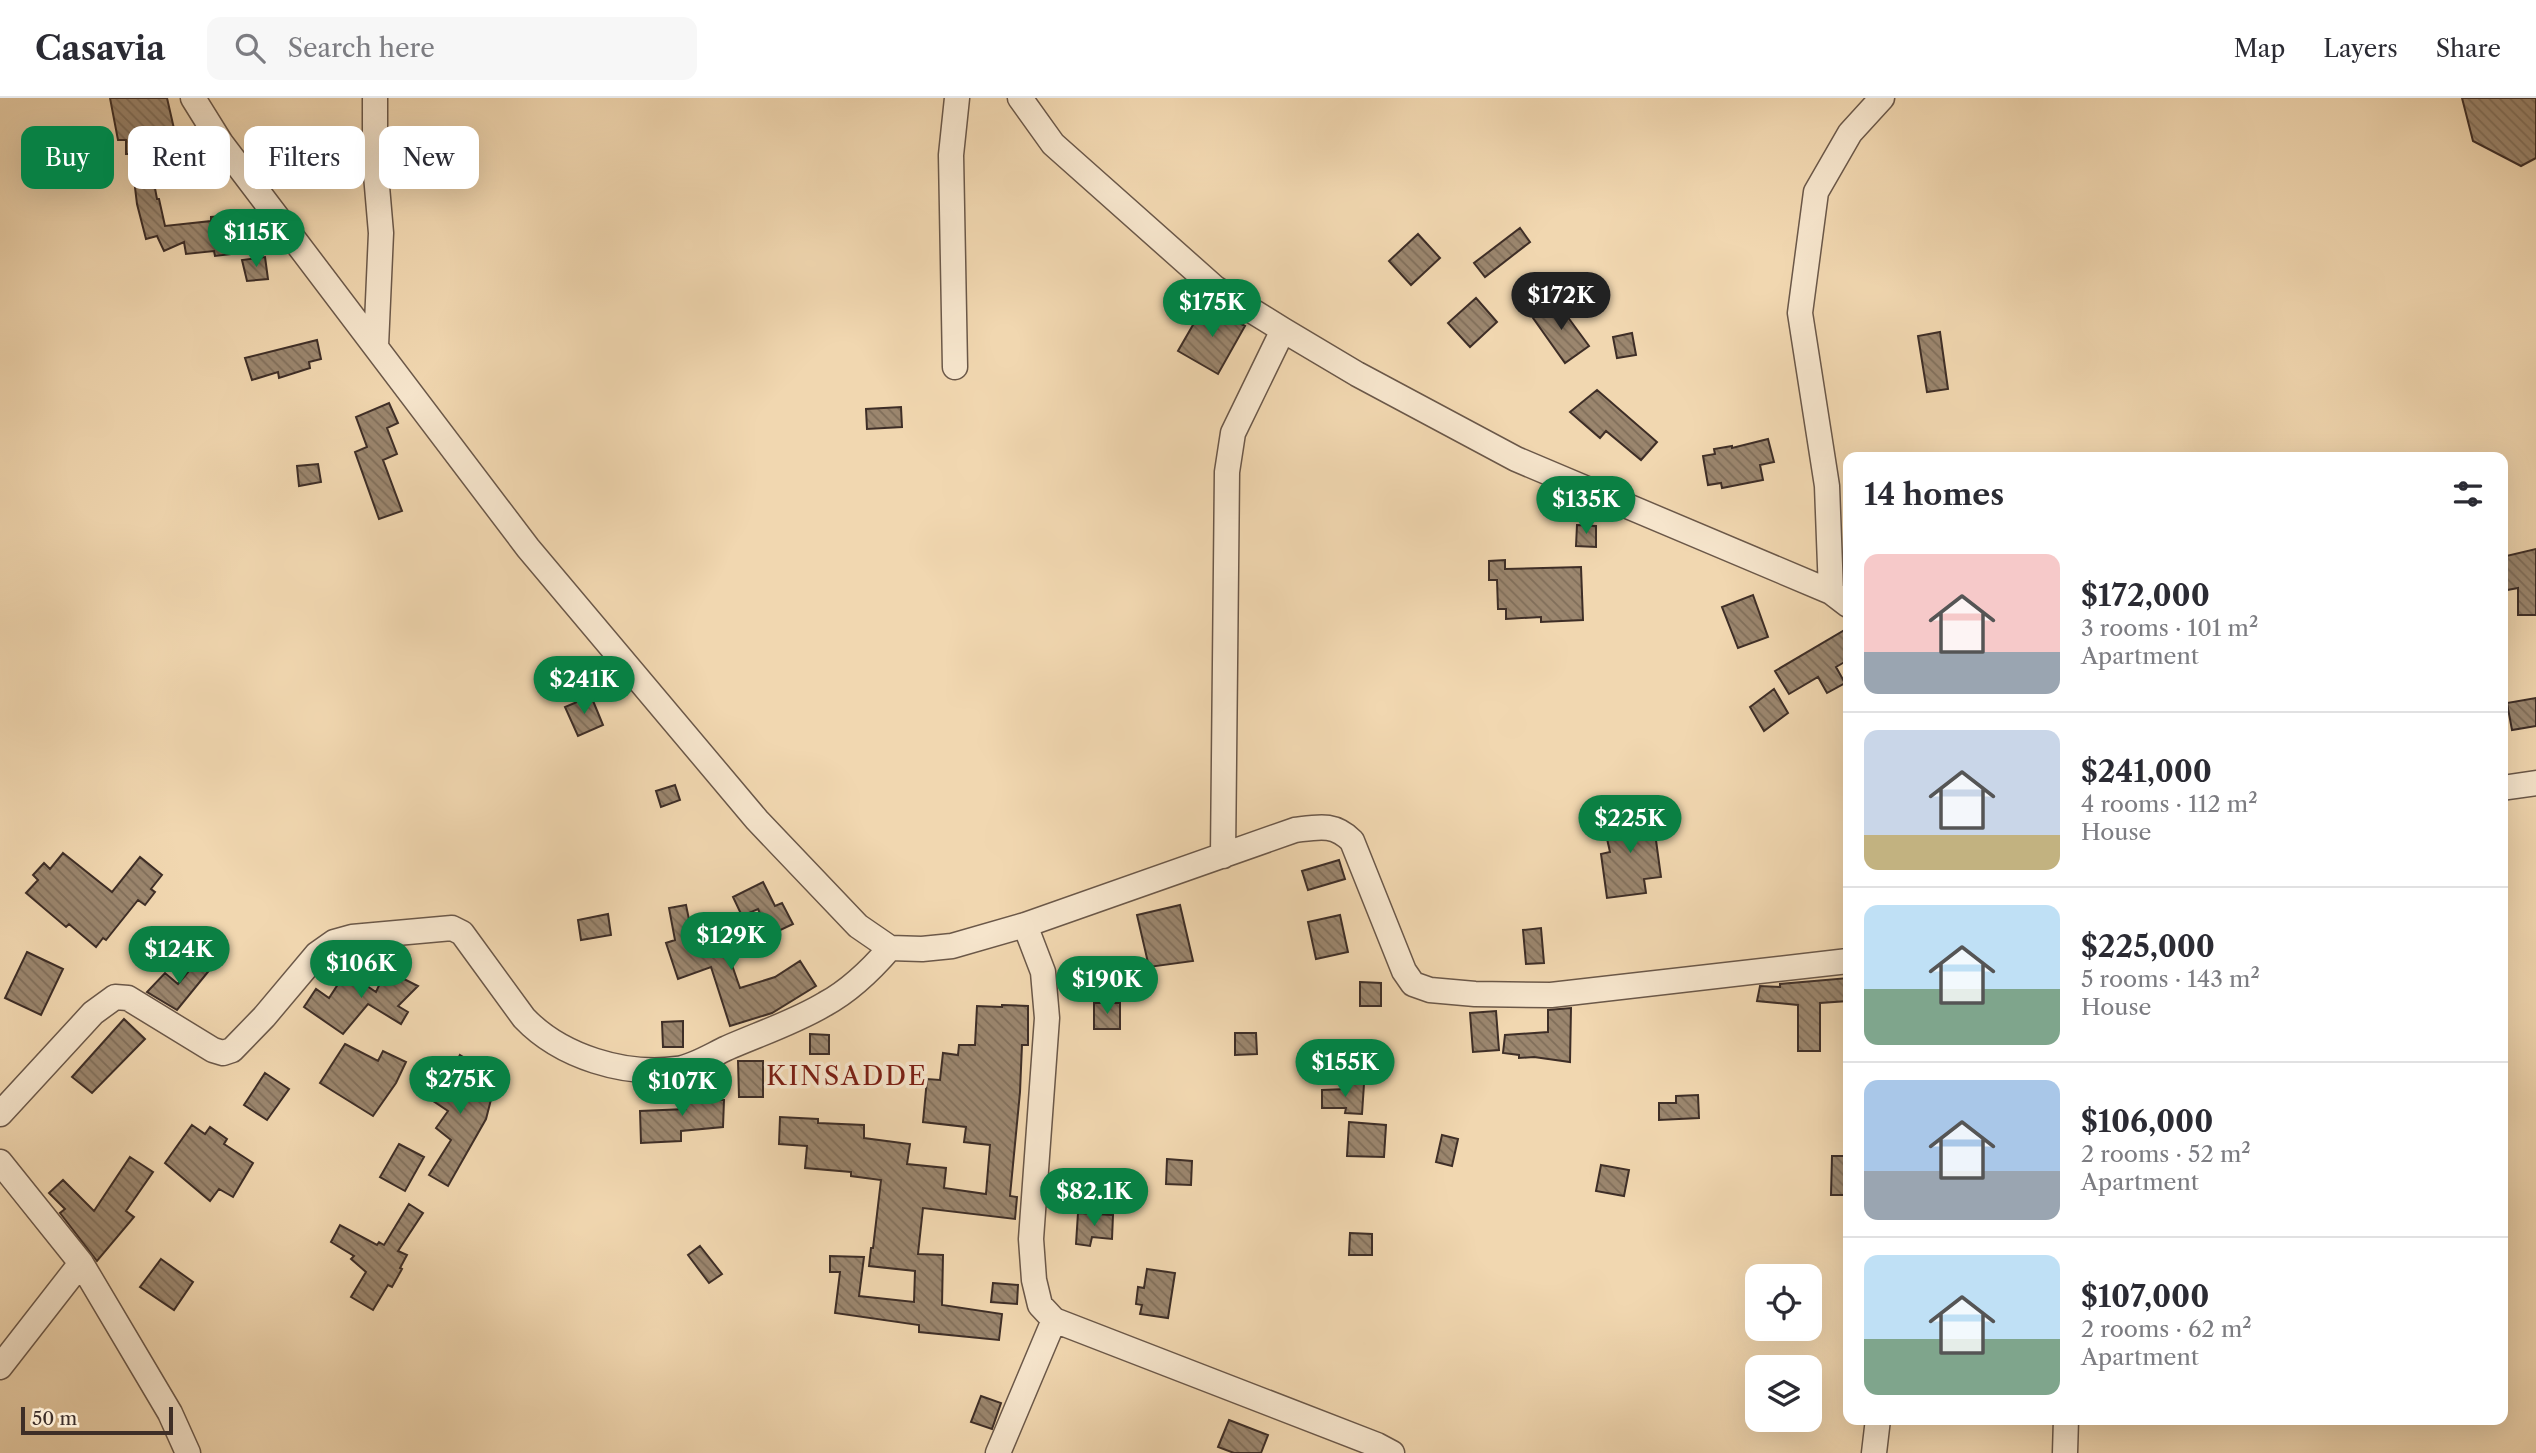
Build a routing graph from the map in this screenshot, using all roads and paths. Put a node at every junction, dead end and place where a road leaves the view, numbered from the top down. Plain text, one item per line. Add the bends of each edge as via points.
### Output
1 (193, 98) edge
2 (375, 98) edge
3 (957, 98) edge
4 (1020, 98) edge
5 (1882, 98) edge
6 (1283, 330) junction
7 (376, 346) junction
8 (955, 367) dead end
9 (1839, 598) edge
10 (2536, 783) edge
11 (2508, 787) edge
12 (1223, 856) junction
13 (1025, 925) junction
14 (890, 948) junction
15 (1843, 962) edge
16 (0, 1114) edge
17 (0, 1162) edge
18 (81, 1263) junction
19 (1054, 1320) junction
20 (0, 1367) edge
21 (1877, 1425) edge
22 (2066, 1425) edge
23 (188, 1453) edge
24 (999, 1453) edge
25 (1392, 1453) edge
26 (1874, 1453) edge
27 (2065, 1453) edge

1 - 7 street via 221,142
2 - 7 street via 381,233
3 - 8 street via 951,155
4 - 6 street via 1053,144 1215,288
5 - 9 street via 1850,133 1816,192 1800,313
6 - 9 street via 1516,459
6 - 12 street via 1233,433 1227,472
7 - 14 street via 528,548 757,820 858,926
10 - 11 street
12 - 13 street
12 - 15 street via 1295,830 1341,830 1352,841 1404,971 1413,984 1430,990 1551,995
13 - 14 street via 952,946
13 - 19 street via 1043,972 1047,1018 1031,1239 1034,1280 1040,1305
14 - 16 street via 867,974 825,1004 680,1069 638,1069 591,1059 536,1030 462,933 452,928 352,937 317,954 264,1017 232,1050 223,1053 128,998 115,997 93,1013
17 - 18 street
18 - 20 street
18 - 23 street via 170,1413
19 - 24 street
19 - 25 street
21 - 26 street
22 - 27 street

